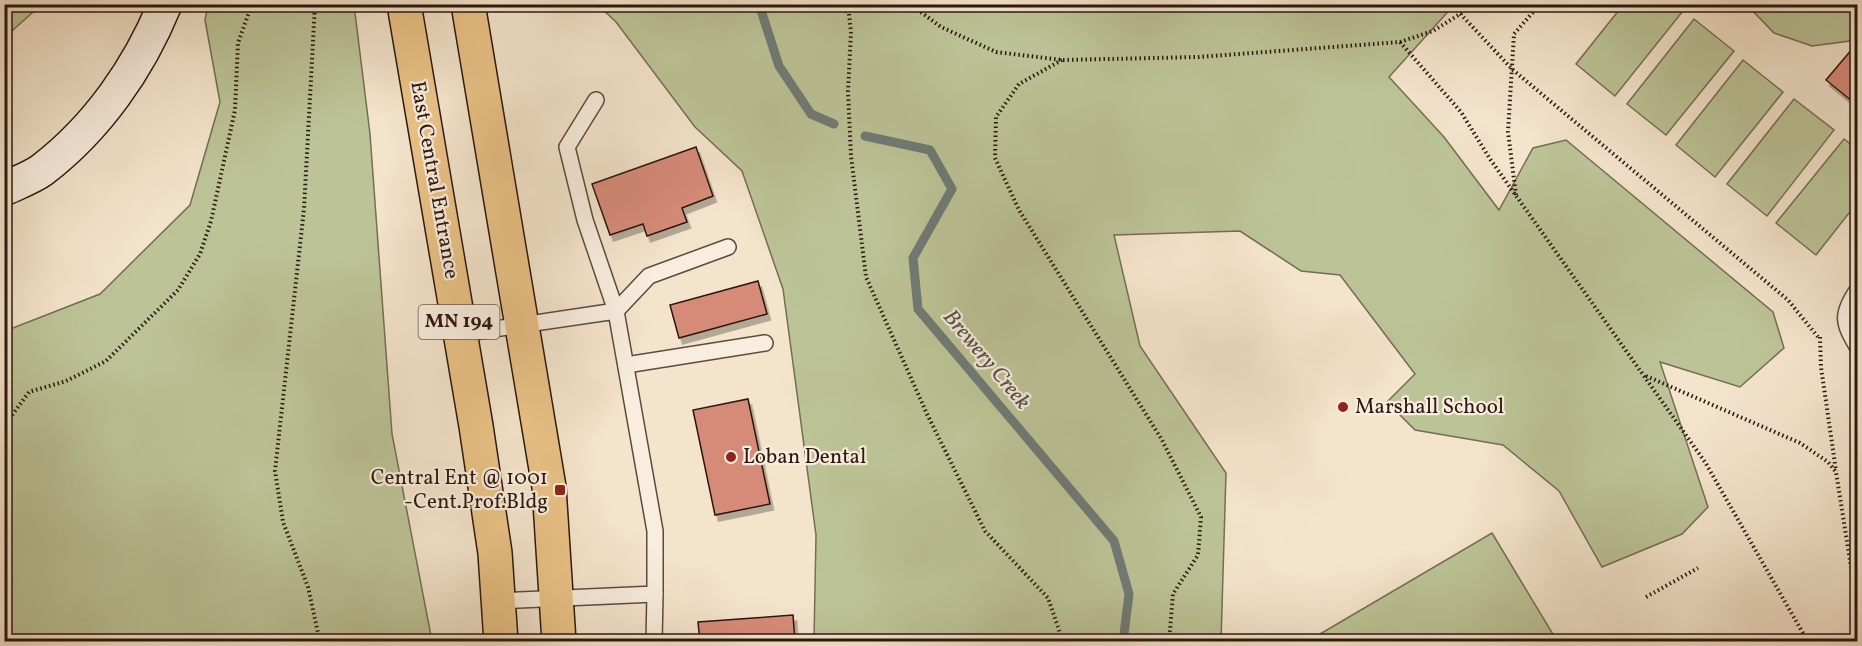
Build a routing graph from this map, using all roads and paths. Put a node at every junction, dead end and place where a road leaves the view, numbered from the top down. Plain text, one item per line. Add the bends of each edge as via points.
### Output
1 (165, 4) edge
2 (252, 4) edge
3 (315, 4) edge
4 (404, 4) edge
5 (468, 4) edge
6 (840, 4) edge
7 (910, 4) edge
8 (1451, 4) edge
9 (1476, 4) edge
10 (1539, 4) edge
11 (1462, 15) junction
12 (1400, 42) junction
13 (1062, 60) junction
14 (1513, 70) junction
15 (596, 100) dead end
16 (4, 189) edge
17 (1516, 195) junction
18 (728, 247) dead end
19 (1857, 289) edge
20 (616, 311) junction
21 (522, 326) junction
22 (1845, 326) junction
23 (460, 334) junction
24 (1818, 337) junction
25 (765, 343) dead end
26 (1857, 348) edge
27 (626, 365) junction
28 (1645, 375) junction
29 (4, 426) edge
30 (1836, 472) junction
31 (1698, 568) dead end
32 (655, 594) junction
33 (558, 597) junction
34 (1646, 597) dead end
35 (498, 601) junction
36 (1857, 611) edge
37 (320, 642) edge
38 (501, 642) edge
39 (559, 642) edge
40 (654, 642) edge
41 (1063, 642) edge
42 (1169, 642) edge
43 (1794, 642) edge

1 - 16 street via 153,34 101,113 41,171
2 - 29 path via 238,43 235,110 212,221 200,254 178,290 106,361 66,381 29,392
3 - 37 path via 304,209 276,471 283,522 308,587
4 - 23 highway, East Central Entrance / MN 194
5 - 21 highway, MN 194
6 - 41 path via 849,14 851,32 851,156 866,278 985,531 1048,598
7 - 13 path via 941,27 996,52
8 - 11 path
9 - 11 path
10 - 14 path via 1514,33
11 - 12 path via 1433,31
11 - 14 path
12 - 13 path via 1198,57
12 - 17 path via 1461,112
13 - 42 path via 1019,84 996,117 995,158 1019,210 1162,440 1201,517 1198,555 1173,594
14 - 17 path via 1508,132
14 - 24 path via 1788,300
15 - 20 lane via 567,147 585,220
17 - 28 path
18 - 20 lane via 649,276
19 - 22 lane via 1848,303
20 - 21 lane
20 - 27 lane
21 - 23 lane
21 - 33 highway, MN 194 via 549,487
22 - 24 path
22 - 26 lane
23 - 35 highway, East Central Entrance / MN 194 via 495,553
24 - 30 path
25 - 27 lane
27 - 32 lane via 655,531
28 - 30 path via 1800,443
28 - 43 path via 1705,462 1804,635
30 - 36 path
31 - 34 path
32 - 33 lane
32 - 40 lane
33 - 35 lane
33 - 39 highway, MN 194
35 - 38 highway, East Central Entrance / MN 194

